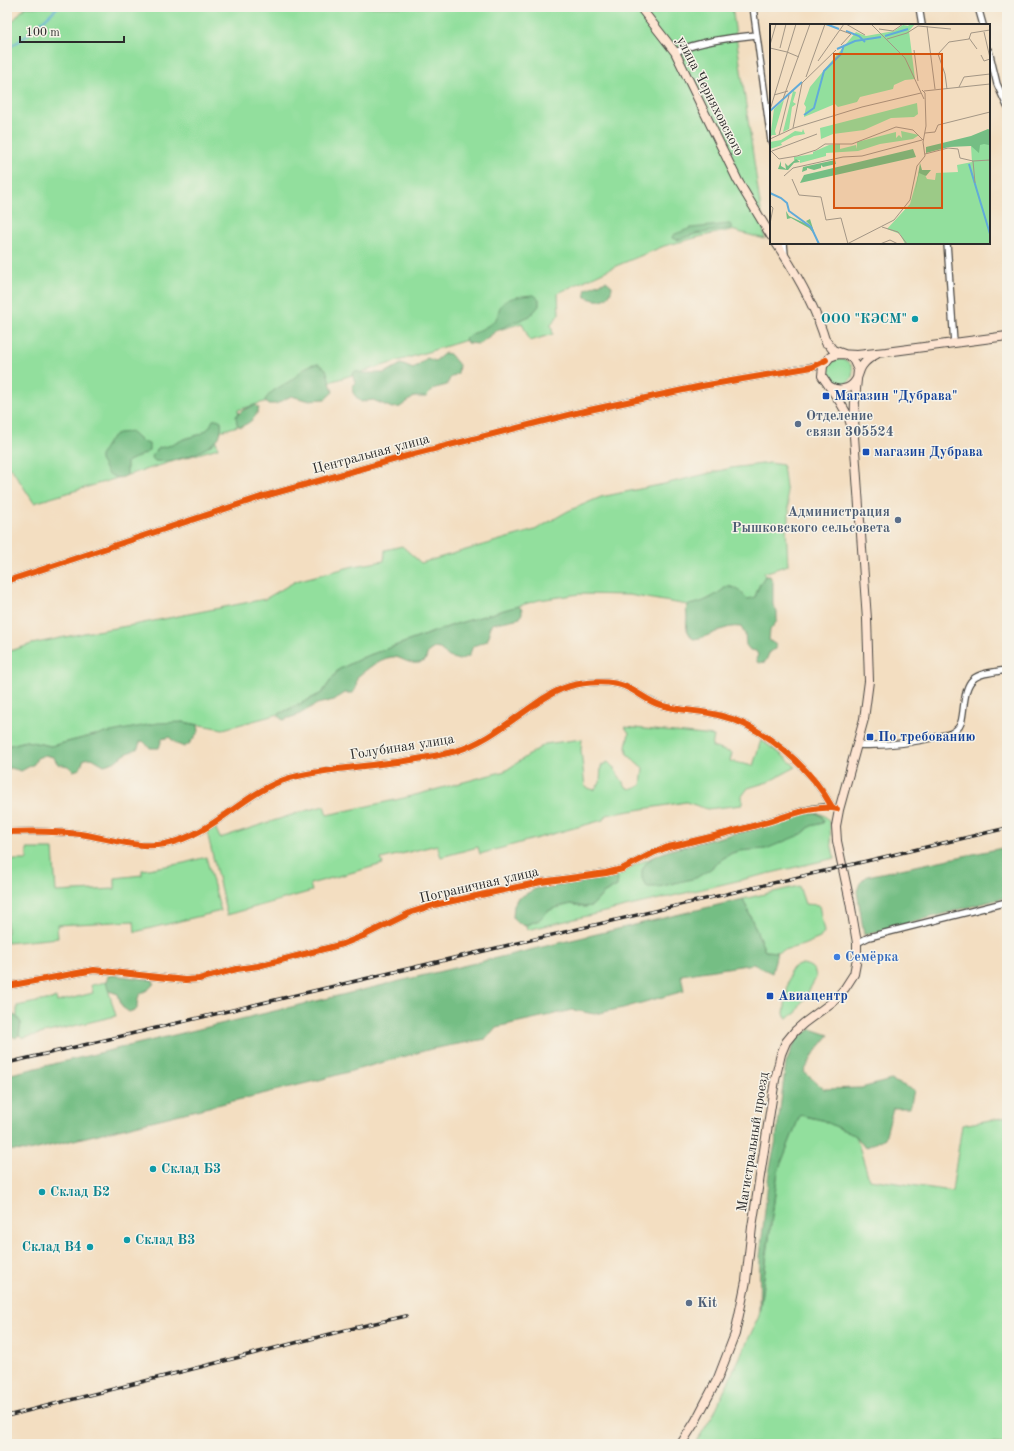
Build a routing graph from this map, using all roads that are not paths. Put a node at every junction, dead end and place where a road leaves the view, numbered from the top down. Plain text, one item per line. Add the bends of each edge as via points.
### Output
1 (640, 7) edge
2 (753, 7) edge
3 (919, 7) edge
4 (978, 7) edge
5 (922, 24) edge
6 (982, 24) edge
7 (756, 35) junction
8 (675, 52) junction
9 (990, 55) edge
10 (1007, 106) edge
11 (770, 134) edge
12 (770, 234) edge
13 (777, 244) edge
14 (784, 244) edge
15 (946, 244) edge
16 (786, 258) junction
17 (1007, 336) edge
18 (824, 338) junction
19 (954, 343) junction
20 (886, 352) junction
21 (847, 355) junction
22 (826, 360) junction
23 (806, 368) junction
24 (822, 376) junction
25 (857, 377) junction
26 (828, 385) junction
27 (854, 436) junction
28 (7, 581) edge
29 (1007, 670) edge
30 (858, 746) junction
31 (836, 808) junction
32 (7, 832) edge
33 (1007, 902) edge
34 (857, 943) junction
35 (7, 986) edge
36 (681, 1444) edge

1 - 8 main road, улица Черняховского
2 - 7 street
3 - 5 street
4 - 6 street
7 - 8 street via 726,38
7 - 11 street
8 - 12 main road, улица Черняховского via 738,181
9 - 10 street via 997,84
13 - 16 main road
14 - 16 street
15 - 19 street
16 - 18 main road via 805,291
17 - 19 main road
18 - 21 main road via 833,350
18 - 22 main road via 827,347
19 - 20 main road
20 - 21 main road
20 - 25 main road via 867,360
21 - 22 main road via 838,354
21 - 25 main road via 856,362
22 - 23 street, Центральная улица
22 - 24 main road
23 - 24 street via 816,370
23 - 28 street, Центральная улица via 749,377 580,412 414,454 261,497
24 - 26 main road
25 - 26 main road via 851,386 845,389 834,389
25 - 27 main road
26 - 27 main road via 848,416
27 - 30 main road, Магистральный проезд via 869,664 867,699
29 - 30 street via 982,674 971,681 967,687 962,721 954,733 899,745
30 - 31 main road, Магистральный проезд
31 - 32 street, Голубиная улица via 797,761 770,740 738,721 718,715 669,708 656,704 622,685 596,683 571,686 554,692 466,748 277,782 183,840 151,846 61,832
31 - 34 main road, Магистральный проезд via 836,834
31 - 35 street, Пограничная улица via 802,811 668,847 622,869 606,873 541,882 434,906 412,912 343,944 199,979 184,980 94,970
33 - 34 street via 869,937
34 - 36 main road, Магистральный проезд via 856,967 850,981 835,1000 795,1031 781,1054 752,1227 746,1281 735,1334 718,1378

